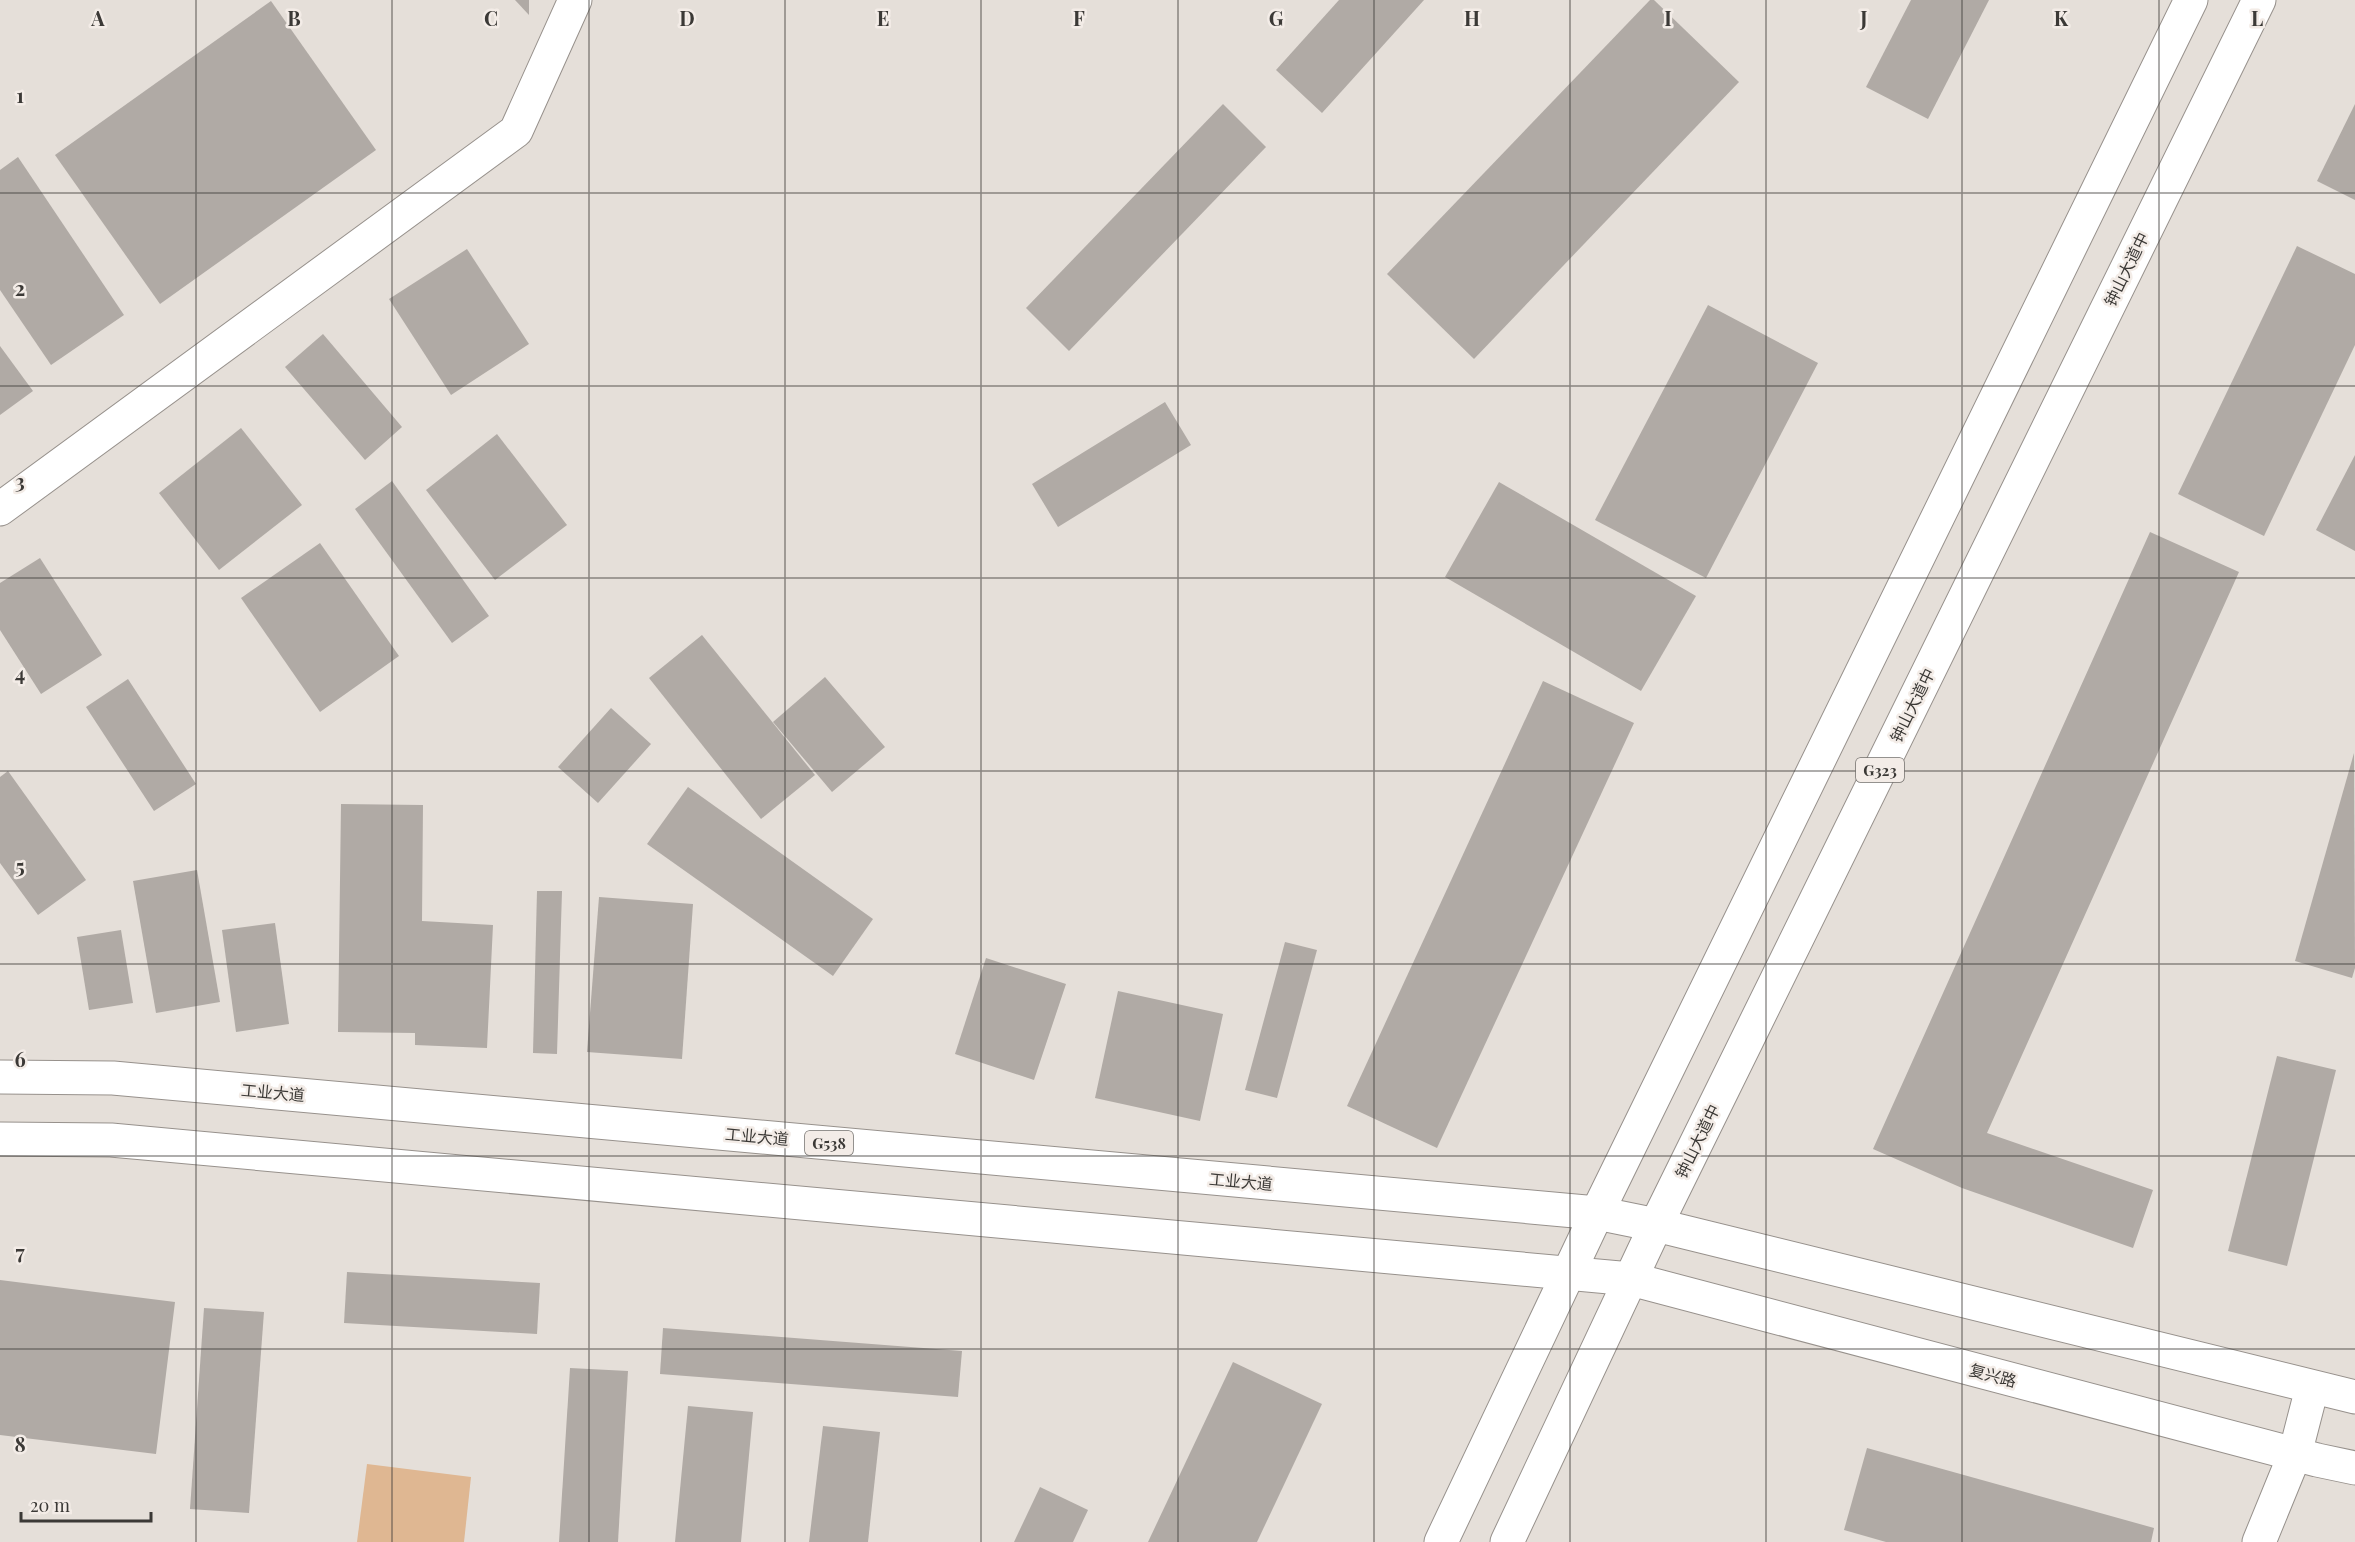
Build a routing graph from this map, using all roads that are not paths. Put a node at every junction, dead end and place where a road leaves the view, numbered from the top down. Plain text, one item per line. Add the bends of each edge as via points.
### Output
1 (575, 0) edge
2 (2191, 0) edge
3 (2259, 0) edge
4 (0, 509) edge
5 (0, 1077) edge
6 (0, 1139) edge
7 (1597, 1213) junction
8 (1656, 1225) junction
9 (1568, 1272) junction
10 (1631, 1279) junction
11 (2312, 1388) junction
12 (2355, 1397) edge
13 (2295, 1454) junction
14 (2355, 1468) edge
15 (1441, 1542) edge
16 (1507, 1542) edge
17 (2259, 1542) edge

1 - 4 main road via 516,131
2 - 7 main road
3 - 8 main road, 钟山大道中 / G323
5 - 7 main road, 工业大道 / G538 via 113,1078
6 - 9 main road via 111,1140
7 - 8 main road, 工业大道 / G538
7 - 9 main road
8 - 10 main road, 钟山大道中 / G323
8 - 11 main road
9 - 10 main road
9 - 15 main road
10 - 13 main road, 复兴路
10 - 16 main road, 钟山大道中 / G323
11 - 12 main road
11 - 13 main road
13 - 14 main road, 复兴路
13 - 17 main road

